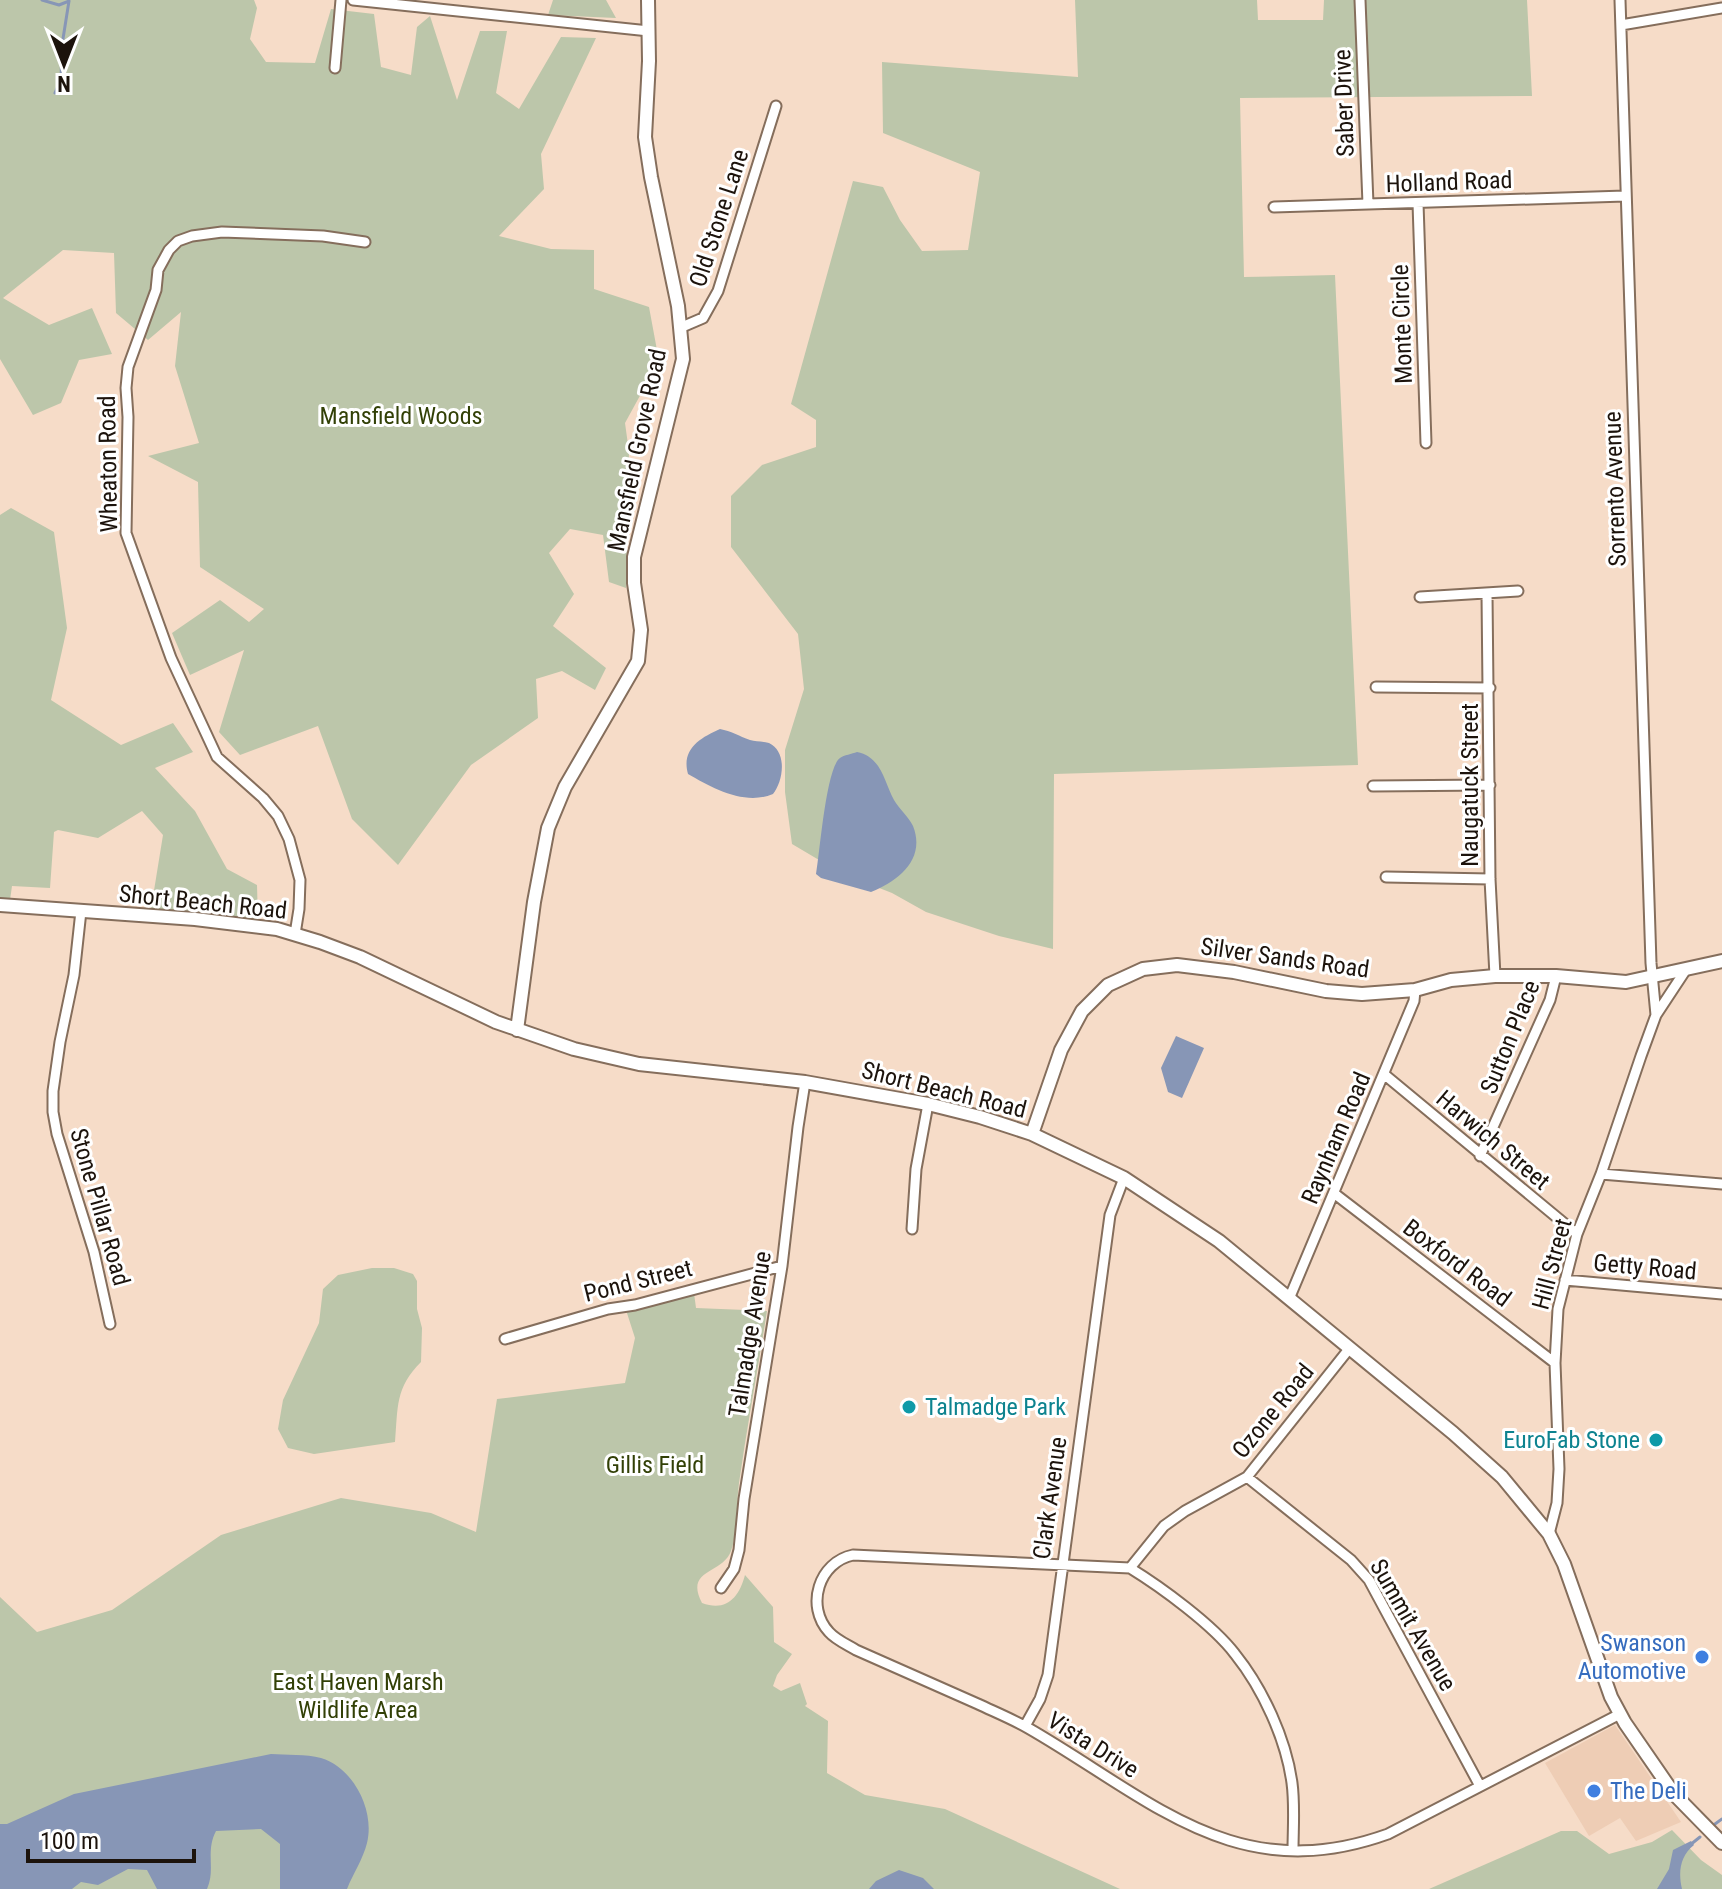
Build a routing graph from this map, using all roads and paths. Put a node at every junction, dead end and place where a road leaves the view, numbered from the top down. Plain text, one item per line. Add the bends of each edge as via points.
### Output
1 (341, 0) edge
2 (353, 0) edge
3 (648, 0) edge
4 (1360, 0) edge
5 (1620, 0) edge
6 (1722, 8) edge
7 (1621, 25) junction
8 (649, 31) junction
9 (335, 68) dead end
10 (776, 106) dead end
11 (1625, 196) junction
12 (1418, 203) junction
13 (1368, 204) junction
14 (1274, 207) dead end
15 (365, 242) dead end
16 (682, 327) junction
17 (1426, 443) dead end
18 (1518, 591) dead end
19 (1487, 594) junction
20 (1420, 597) dead end
21 (1376, 687) dead end
22 (1490, 688) junction
23 (1490, 785) junction
24 (1373, 786) dead end
25 (1386, 877) dead end
26 (1490, 879) junction
27 (0, 905) edge
28 (81, 911) junction
29 (295, 934) junction
30 (1722, 961) edge
31 (1687, 967) junction
32 (1495, 976) junction
33 (1556, 976) junction
34 (1653, 976) junction
35 (1415, 990) junction
36 (1656, 1015) junction
37 (517, 1030) junction
38 (1385, 1075) junction
39 (805, 1082) junction
40 (928, 1104) junction
41 (1032, 1134) junction
42 (1480, 1156) junction
43 (1601, 1174) junction
44 (1124, 1178) junction
45 (1722, 1184) edge
46 (1335, 1194) junction
47 (912, 1229) dead end
48 (1577, 1234) junction
49 (782, 1266) junction
50 (1565, 1280) junction
51 (1722, 1294) edge
52 (1289, 1299) junction
53 (110, 1324) dead end
54 (505, 1339) dead end
55 (1349, 1349) junction
56 (1555, 1363) junction
57 (1247, 1477) junction
58 (1549, 1534) junction
59 (1061, 1564) junction
60 (1130, 1568) junction
61 (721, 1588) dead end
62 (1620, 1714) junction
63 (1025, 1726) junction
64 (1480, 1786) junction
65 (1722, 1843) edge
66 (1293, 1851) junction

1 - 9 street
2 - 8 street
3 - 8 main road, Mansfield Grove Road
4 - 13 street, Saber Drive
5 - 7 street, Sorrento Avenue
6 - 7 street
7 - 11 street, Sorrento Avenue
8 - 16 main road, Mansfield Grove Road via 648,161
10 - 16 street, Old Stone Lane via 718,291 703,318
11 - 12 street, Holland Road
11 - 34 street, Sorrento Avenue
12 - 13 street, Holland Road
12 - 17 street, Monte Circle
13 - 14 street, Holland Road
15 - 29 street, Wheaton Road via 222,232 178,241 158,270 128,367 126,533 171,658 217,757 263,798 289,839 300,880
16 - 37 main road, Mansfield Grove Road via 679,379 634,557 641,630 638,661 565,787 548,828
18 - 19 street
19 - 20 street
19 - 22 street, Naugatuck Street
21 - 22 street
22 - 23 street, Naugatuck Street
23 - 24 street
23 - 26 street, Naugatuck Street
25 - 26 street
26 - 32 street, Naugatuck Street
27 - 28 main road, Short Beach Road
28 - 29 main road, Short Beach Road via 232,923
28 - 53 street, Stone Pillar Road via 53,1112
29 - 37 main road, Short Beach Road via 360,957
30 - 31 main road, Silver Sands Road
31 - 34 main road, Silver Sands Road
31 - 36 street, Hill Street
32 - 33 main road, Silver Sands Road
32 - 35 main road, Silver Sands Road
33 - 34 main road, Silver Sands Road via 1616,982
33 - 42 street, Sutton Place
34 - 36 street, Hill Street
35 - 38 street, Raynham Road
35 - 41 main road, Silver Sands Road via 1344,994 1177,965 1128,974 1094,997 1070,1030
36 - 43 street, Hill Street
37 - 39 main road, Short Beach Road via 639,1064
38 - 42 street, Harwich Street
38 - 46 street, Raynham Road
39 - 40 main road, Short Beach Road
39 - 49 street, Talmadge Avenue
40 - 41 main road, Short Beach Road
40 - 47 street
41 - 44 main road, Short Beach Road
42 - 48 street, Harwich Street
43 - 45 street
43 - 48 street, Hill Street
44 - 52 main road, Short Beach Road via 1219,1241
44 - 59 street, Clark Avenue via 1110,1215
46 - 52 street, Raynham Road
46 - 56 street, Boxford Road
48 - 50 street, Hill Street
49 - 54 street, Pond Street
49 - 61 street, Talmadge Avenue via 739,1550
50 - 51 street, Getty Road
50 - 56 street, Hill Street
52 - 55 main road, Short Beach Road
55 - 57 street, Ozone Road
55 - 58 main road, Short Beach Road via 1502,1477
56 - 58 street, Hill Street via 1559,1469
57 - 60 street, Ozone Road via 1164,1526
57 - 64 street, Summit Avenue via 1369,1580
58 - 62 main road, Short Beach Road
59 - 60 street
59 - 63 street, Clark Avenue via 1048,1675
59 - 63 street, Vista Drive via 853,1555 832,1563 820,1584 820,1615 832,1636
60 - 66 street via 1159,1586 1235,1653 1261,1696 1283,1743 1292,1784
62 - 64 street, Vista Drive
62 - 65 main road, Short Beach Road via 1674,1794
63 - 66 street, Vista Drive via 1204,1834
64 - 66 street, Vista Drive via 1364,1843

